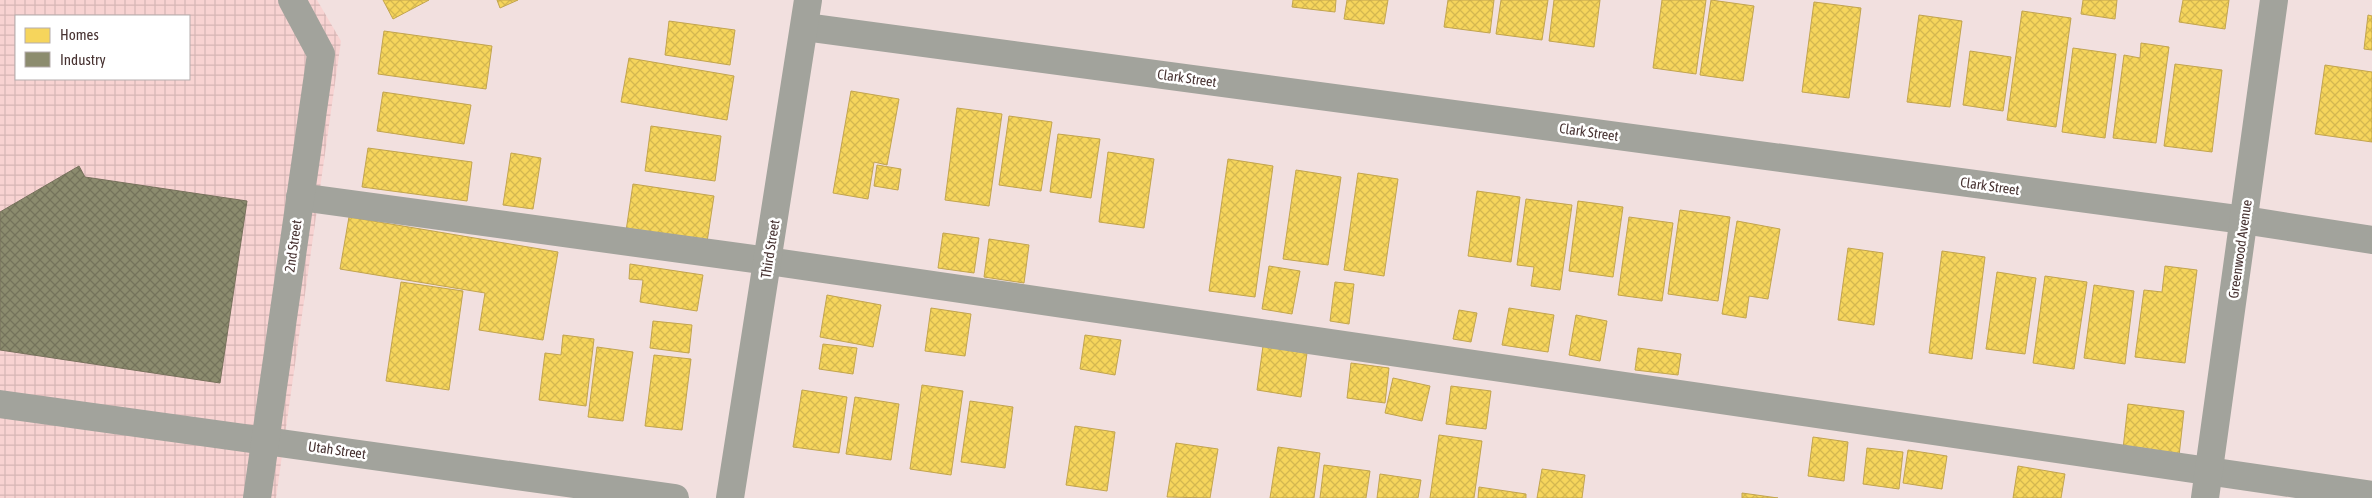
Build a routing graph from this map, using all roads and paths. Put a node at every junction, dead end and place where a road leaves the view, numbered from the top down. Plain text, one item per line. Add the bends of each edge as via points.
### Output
1 (292, 0) edge
2 (808, 0) edge
3 (2274, 0) edge
4 (805, 27) junction
5 (300, 197) junction
6 (2244, 220) junction
7 (2372, 240) edge
8 (768, 261) junction
9 (0, 404) edge
10 (266, 439) junction
11 (2209, 471) junction
12 (2372, 495) edge
13 (257, 498) edge
14 (675, 498) edge
15 (730, 498) edge
16 (2205, 498) edge

1 - 5 street, 2nd Street via 321,54
2 - 4 street, Third Street
3 - 6 street, Greenwood Avenue
4 - 6 street, Clark Street
4 - 8 street, Third Street
5 - 8 street
5 - 10 street, 2nd Street
6 - 7 street, Clark Street
6 - 11 street, Greenwood Avenue
8 - 11 street
8 - 15 street, Third Street
9 - 10 street, Utah Street
10 - 13 street, 2nd Street
10 - 14 street, Utah Street
11 - 12 street
11 - 16 street, Greenwood Avenue

